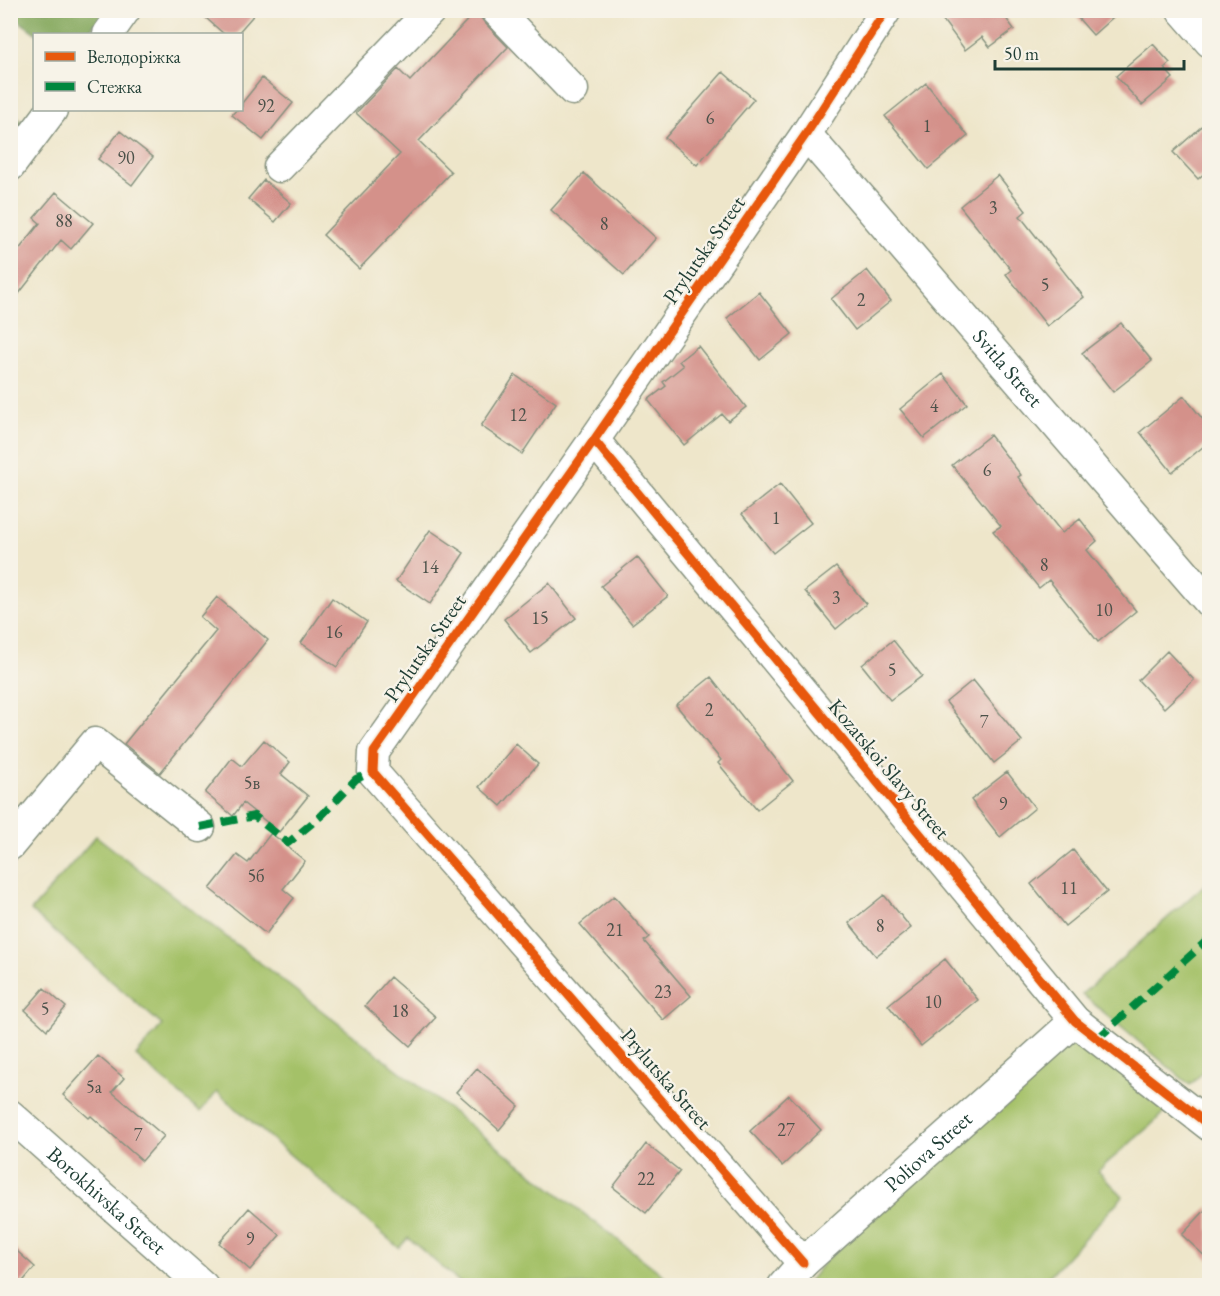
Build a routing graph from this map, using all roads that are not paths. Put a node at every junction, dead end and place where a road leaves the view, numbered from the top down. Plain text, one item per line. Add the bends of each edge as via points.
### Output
1 (125, 10) edge
2 (431, 10) edge
3 (495, 10) edge
4 (886, 10) edge
5 (1182, 10) edge
6 (109, 33) edge
7 (1209, 42) edge
8 (573, 90) dead end
9 (51, 111) edge
10 (806, 134) junction
11 (10, 166) edge
12 (279, 167) dead end
13 (594, 440) junction
14 (1209, 603) edge
15 (200, 827) dead end
16 (10, 845) edge
17 (1075, 1021) junction
18 (10, 1115) edge
19 (1209, 1126) edge
20 (803, 1263) junction
21 (203, 1286) edge
22 (783, 1286) edge

1 - 6 street
2 - 12 street
3 - 8 street
4 - 10 street, Prylutska Street
5 - 7 street
9 - 11 street
10 - 13 street, Prylutska Street
10 - 14 street, Svitla Street
13 - 17 street, Kozatskoi Slavy Street
13 - 20 street, Prylutska Street via 374,752 373,772
15 - 16 street via 95,743
17 - 19 street, Kozatskoi Slavy Street
17 - 20 street, Poliova Street
18 - 21 street, Borokhivska Street
20 - 22 street, Poliova Street

